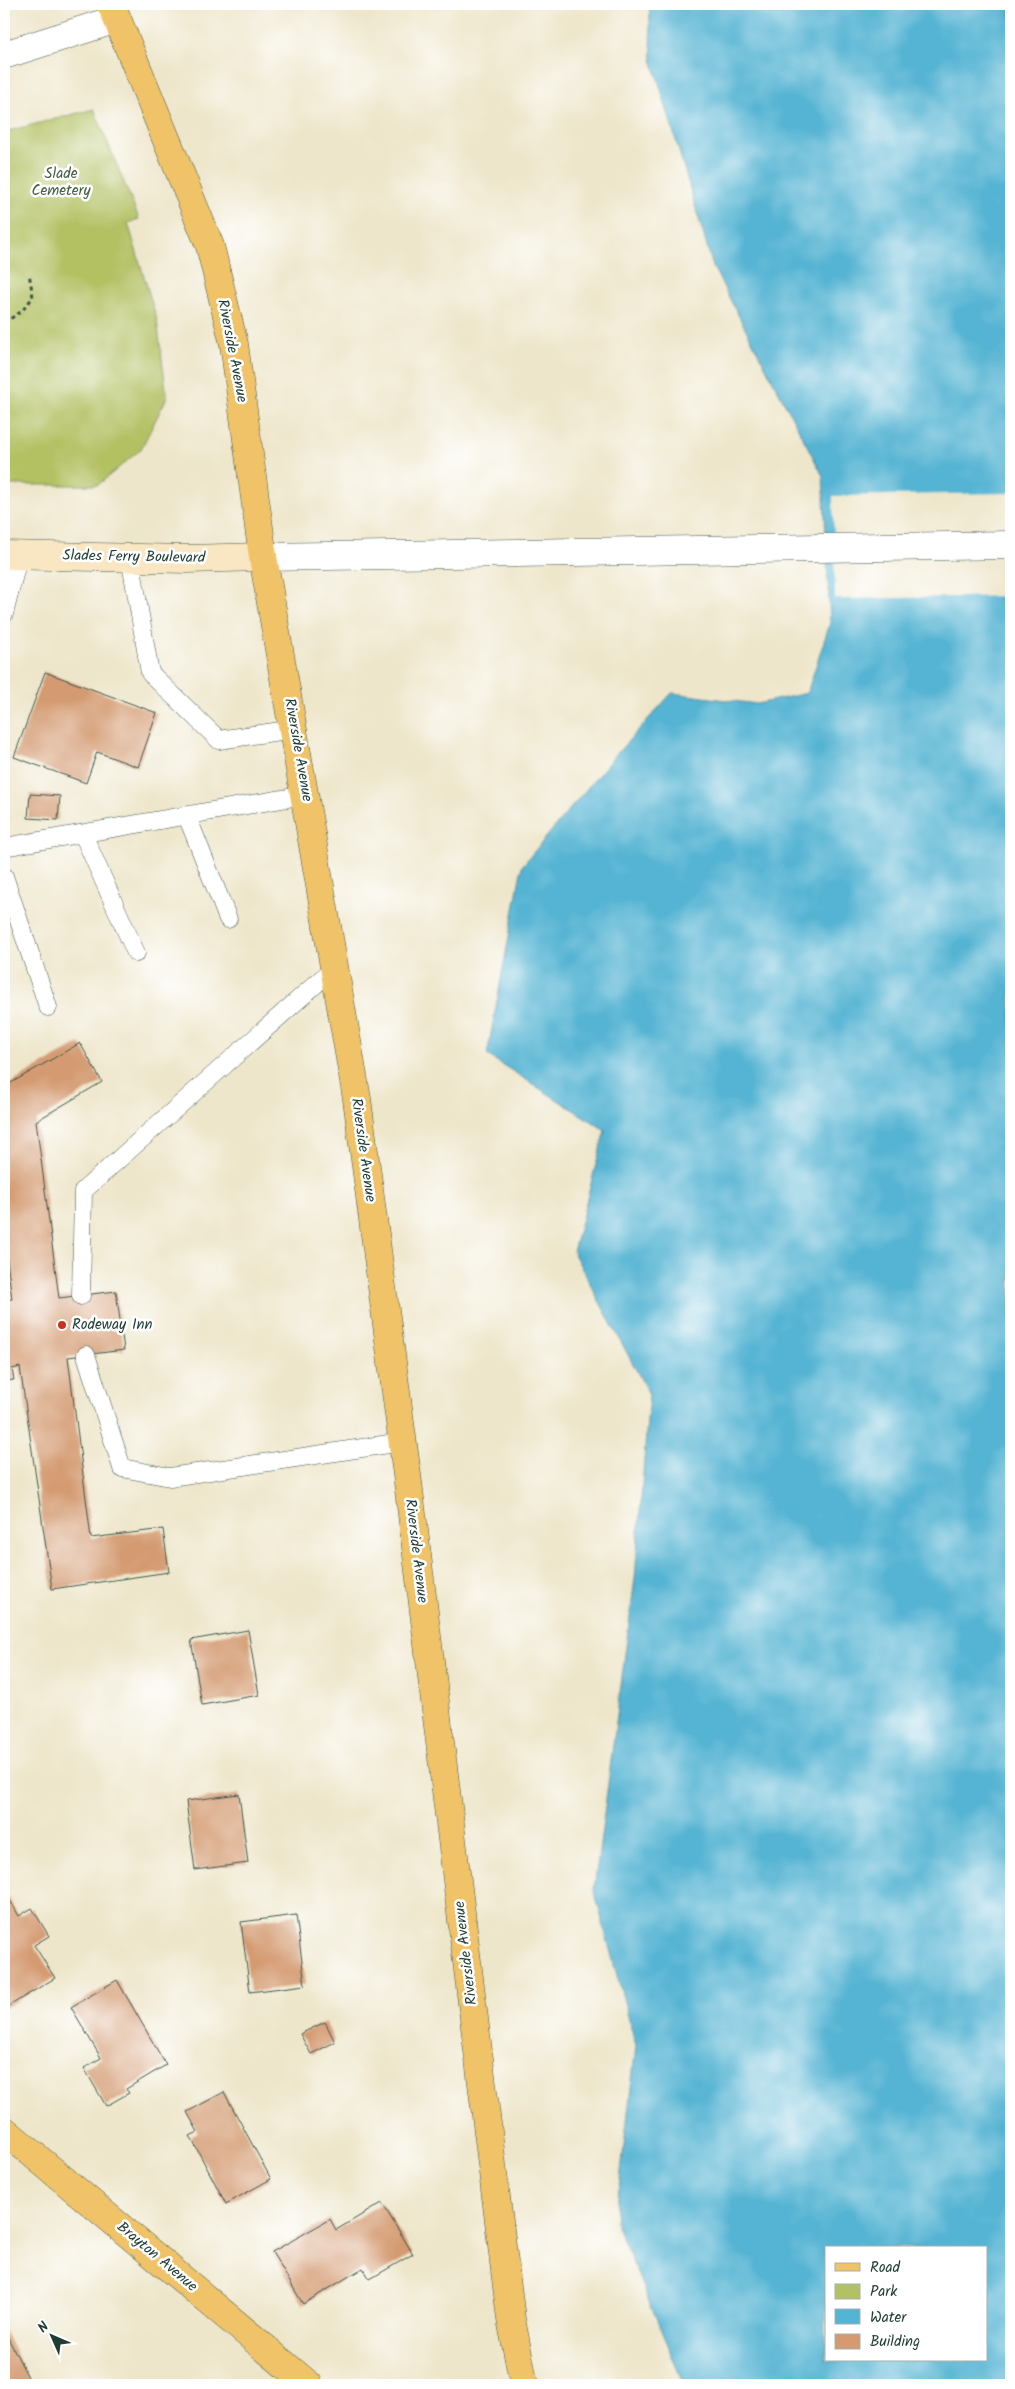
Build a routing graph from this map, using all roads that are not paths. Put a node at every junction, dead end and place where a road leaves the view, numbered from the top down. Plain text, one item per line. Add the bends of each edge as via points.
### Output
1 (114, 11) edge
2 (6, 49) edge
3 (1011, 545) edge
4 (11, 555) edge
5 (130, 557) junction
6 (264, 557) junction
7 (4, 614) edge
8 (294, 729) junction
9 (305, 796) junction
10 (186, 816) junction
11 (82, 834) junction
12 (4, 847) edge
13 (4, 876) edge
14 (228, 919) dead end
15 (136, 953) dead end
16 (335, 967) junction
17 (48, 1007) dead end
18 (81, 1296) dead end
19 (86, 1355) dead end
20 (402, 1442) junction
21 (4, 2130) edge
22 (511, 2319) junction
23 (309, 2385) edge
24 (505, 2385) edge
25 (524, 2385) edge

1 - 2 street
1 - 6 main road, Riverside Avenue via 210,246 234,344
3 - 6 street
4 - 5 main road, Slades Ferry Boulevard
4 - 7 lane
5 - 6 main road, Slades Ferry Boulevard
5 - 8 lane via 150,673 219,740
6 - 8 main road, Riverside Avenue
8 - 9 main road, Riverside Avenue
9 - 10 lane
9 - 16 main road, Riverside Avenue
10 - 11 lane
10 - 14 lane
11 - 12 lane
11 - 15 lane
13 - 17 lane
16 - 18 lane via 83,1191
16 - 20 main road, Riverside Avenue via 357,1099
19 - 20 lane via 122,1468 170,1477
20 - 22 main road, Riverside Avenue
21 - 23 main road, Brayton Avenue
22 - 24 main road, Riverside Avenue
22 - 25 main road, Riverside Avenue

